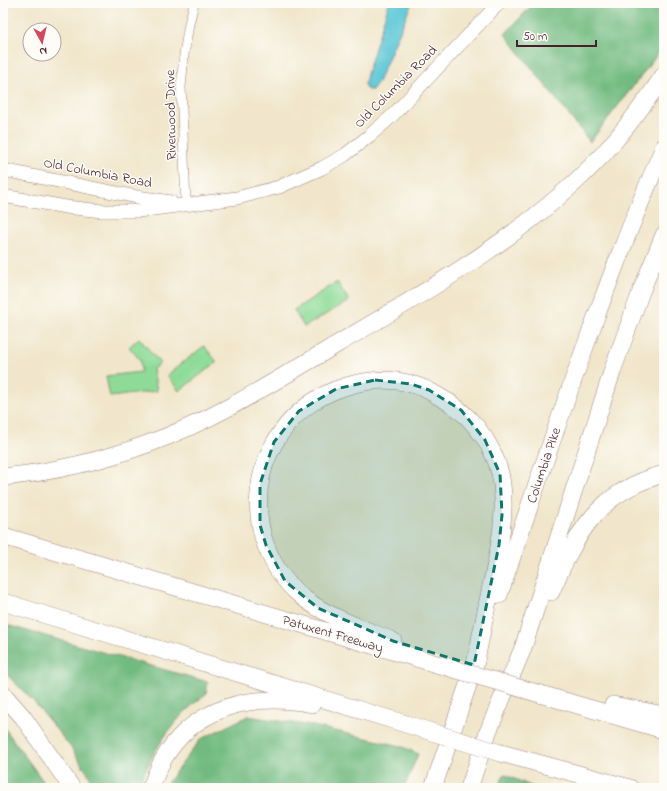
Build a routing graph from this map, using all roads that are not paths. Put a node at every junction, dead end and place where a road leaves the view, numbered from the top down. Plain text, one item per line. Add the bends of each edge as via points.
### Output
1 (194, 3) edge
2 (499, 3) edge
3 (664, 76) edge
4 (664, 147) edge
5 (3, 170) edge
6 (3, 196) edge
7 (186, 204) junction
8 (664, 235) edge
9 (664, 474) edge
10 (3, 477) edge
11 (3, 536) edge
12 (135, 574) junction
13 (3, 602) edge
14 (393, 641) junction
15 (523, 648) junction
16 (441, 660) junction
17 (476, 660) junction
18 (542, 690) junction
19 (3, 694) edge
20 (595, 701) junction
21 (664, 715) edge
22 (396, 721) junction
23 (664, 721) edge
24 (455, 722) junction
25 (664, 730) edge
26 (488, 732) junction
27 (497, 752) junction
28 (72, 788) edge
29 (150, 788) edge
30 (425, 788) edge
31 (433, 788) edge
32 (469, 788) edge
33 (476, 788) edge
34 (595, 788) edge
35 (630, 788) edge

1 - 7 street, Riverwood Drive via 181,87
2 - 7 street, Old Columbia Road via 391,117 345,155 279,187 237,198
3 - 10 highway via 610,146 536,215 491,249 374,323 234,404 151,443 71,467
4 - 17 highway, Columbia Pike via 581,357
5 - 7 street, Old Columbia Road via 137,197
6 - 7 street, Old Columbia Road via 102,211 138,211
8 - 15 highway via 613,368
9 - 15 highway via 626,488 597,511 572,546
11 - 12 highway, Patuxent Freeway
12 - 14 highway via 268,605
12 - 16 highway, Patuxent Freeway
13 - 22 highway
14 - 16 highway
14 - 17 highway via 318,608 285,581 273,563 266,545 260,525 258,504 265,463 274,442 299,411 336,389 375,380 411,384 429,390 461,410 485,440 500,474 502,515 499,545
15 - 26 highway
16 - 18 highway, Patuxent Freeway, bridge
17 - 24 highway, Columbia Pike
18 - 20 highway
18 - 25 highway, Patuxent Freeway
19 - 28 highway via 23,717
20 - 21 highway
20 - 23 highway
22 - 27 highway, bridge
22 - 29 highway via 280,700 240,703 220,709 188,729 167,753
24 - 30 highway
24 - 31 highway, Columbia Pike
26 - 32 highway
26 - 33 highway
27 - 34 highway
27 - 35 highway

